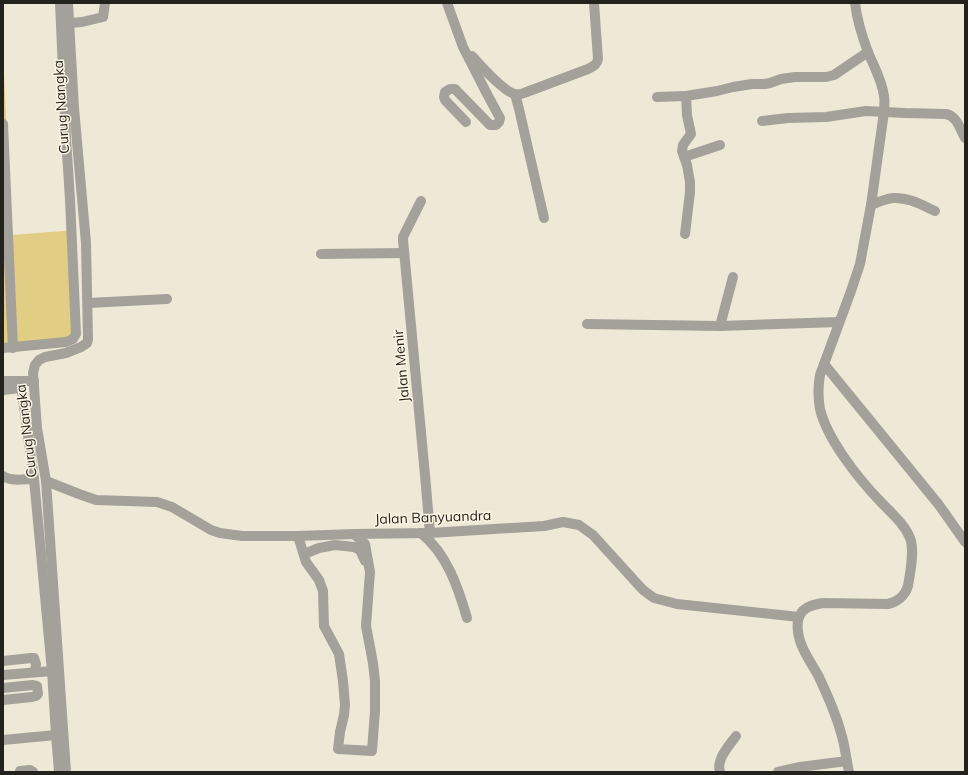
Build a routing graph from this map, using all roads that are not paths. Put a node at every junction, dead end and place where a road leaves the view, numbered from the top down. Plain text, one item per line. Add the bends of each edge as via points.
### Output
1 (60, 3) edge
2 (68, 3) edge
3 (105, 3) edge
4 (448, 3) edge
5 (594, 3) edge
6 (856, 3) edge
7 (70, 23) junction
8 (463, 47) junction
9 (868, 52) junction
10 (515, 94) junction
11 (686, 96) junction
12 (657, 97) dead end
13 (884, 112) junction
14 (762, 121) dead end
15 (466, 122) dead end
16 (3, 124) edge
17 (965, 138) edge
18 (720, 145) dead end
19 (684, 157) junction
20 (421, 201) dead end
21 (871, 205) junction
22 (935, 211) dead end
23 (544, 218) dead end
24 (685, 234) dead end
25 (404, 253) junction
26 (321, 254) dead end
27 (733, 276) dead end
28 (167, 299) dead end
29 (88, 302) junction
30 (839, 322) junction
31 (587, 324) dead end
32 (720, 326) junction
33 (8, 348) edge
34 (824, 364) junction
35 (3, 381) edge
36 (34, 381) junction
37 (3, 390) edge
38 (3, 476) edge
39 (34, 479) junction
40 (46, 481) junction
41 (426, 533) junction
42 (354, 534) junction
43 (299, 539) junction
44 (965, 542) edge
45 (319, 548) junction
46 (304, 554) junction
47 (370, 572) junction
48 (799, 617) junction
49 (467, 618) dead end
50 (5, 661) edge
51 (52, 671) junction
52 (35, 672) junction
53 (10, 674) edge
54 (10, 687) edge
55 (7, 700) edge
56 (56, 735) junction
57 (736, 736) dead end
58 (3, 740) edge
59 (847, 761) junction
60 (20, 771) dead end
61 (33, 772) edge
62 (59, 772) edge
63 (66, 772) edge
64 (720, 772) edge
65 (778, 772) edge
66 (849, 772) edge

1 - 33 street via 76,334 73,339 66,342
2 - 7 street, Curug Nangka
3 - 7 street via 103,17
4 - 8 street
5 - 10 street via 598,56 596,64 524,93
6 - 9 street via 858,21
7 - 29 street, Curug Nangka
8 - 10 street via 488,73
8 - 15 street via 500,118 496,125 490,124 456,89 450,89 445,92 445,100
9 - 11 street via 834,75 826,77 795,77
9 - 13 street via 882,86
10 - 23 street
11 - 12 street
11 - 19 street via 691,134 682,149
13 - 14 street via 866,111 826,118
13 - 17 street via 950,115 955,119
13 - 21 street
16 - 33 street
18 - 19 street
19 - 24 street via 690,182
20 - 25 street, Jalan Menir via 404,237
21 - 22 street via 899,198 914,201
21 - 30 street via 860,264
25 - 26 street
25 - 41 street, Jalan Menir via 425,475
27 - 32 street
28 - 29 street
29 - 36 street, Curug Nangka via 87,343 66,353 39,360 35,364
30 - 32 street
30 - 34 street
31 - 32 street
34 - 44 street via 939,505
34 - 48 street via 819,385 820,410 824,421 860,479 903,526 910,538 910,569 906,591 893,603 813,604 806,607
35 - 36 street
36 - 40 street, Curug Nangka via 37,428
37 - 39 street via 20,388 22,392
38 - 39 street via 10,479
39 - 51 street
40 - 43 street, Jalan Banyuandra via 96,500 157,502 172,507 220,533
40 - 63 street, Curug Nangka
41 - 42 street, Jalan Banyuandra
41 - 48 street, Jalan Banyuandra via 544,526 563,522 579,525 654,598 677,604
41 - 49 street via 441,554 459,592
42 - 43 street, Jalan Banyuandra
42 - 47 street via 365,544
43 - 45 street
43 - 46 street
45 - 46 street
45 - 47 street via 335,545 354,547 360,550
46 - 47 street via 306,562 322,586 324,626 339,654 345,705 338,750 372,751 375,681 366,626
48 - 59 street via 803,648 832,708
50 - 52 street via 34,658
50 - 53 street
51 - 52 street
51 - 56 street
52 - 53 street
53 - 54 street
54 - 55 street
54 - 55 street via 33,684 37,686 38,694
56 - 58 street
56 - 62 street
57 - 64 street via 722,756
59 - 65 street
59 - 66 street
60 - 61 street

